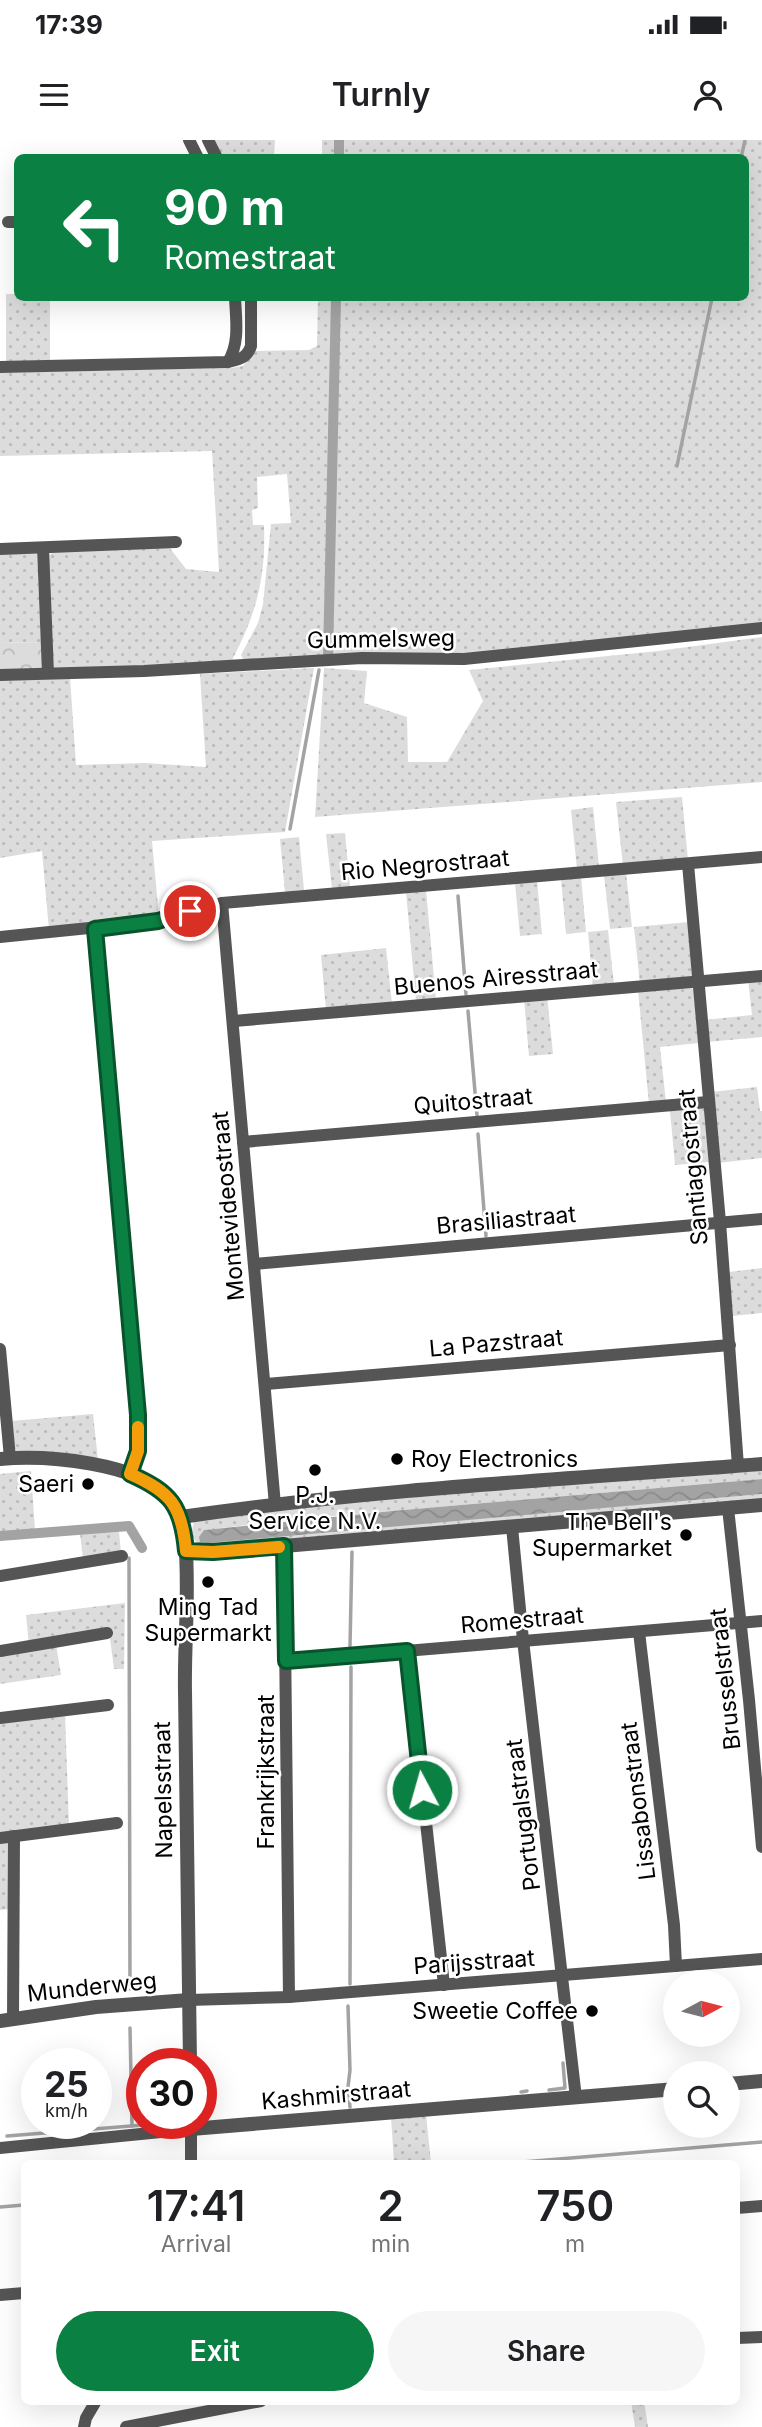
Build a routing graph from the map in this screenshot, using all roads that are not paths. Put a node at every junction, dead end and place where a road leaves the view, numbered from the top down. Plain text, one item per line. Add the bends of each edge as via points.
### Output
1 (235, 301) edge
2 (251, 301) edge
3 (228, 362) junction
4 (0, 367) edge
5 (176, 542) dead end
6 (43, 548) junction
7 (0, 549) edge
8 (762, 628) edge
9 (48, 673) junction
10 (0, 675) edge
11 (762, 857) edge
12 (688, 864) junction
13 (222, 903) junction
14 (95, 929) junction
15 (0, 937) edge
16 (762, 976) edge
17 (698, 982) junction
18 (234, 1021) junction
19 (708, 1102) junction
20 (243, 1142) junction
21 (762, 1219) edge
22 (720, 1222) junction
23 (254, 1264) junction
24 (730, 1345) junction
25 (0, 1349) edge
26 (266, 1384) junction
27 (5, 1458) edge
28 (762, 1464) edge
29 (738, 1466) junction
30 (130, 1474) junction
31 (275, 1505) junction
32 (762, 1505) edge
33 (728, 1508) junction
34 (181, 1517) junction
35 (512, 1527) junction
36 (284, 1546) junction
37 (186, 1551) junction
38 (122, 1556) dead end
39 (0, 1576) edge
40 (762, 1621) edge
41 (741, 1622) junction
42 (639, 1632) junction
43 (107, 1633) dead end
44 (523, 1640) junction
45 (0, 1651) edge
46 (407, 1651) junction
47 (286, 1661) junction
48 (108, 1704) dead end
49 (0, 1718) edge
50 (117, 1823) dead end
51 (14, 1836) junction
52 (0, 1838) edge
53 (762, 1847) edge
54 (762, 1959) edge
55 (676, 1966) junction
56 (563, 1976) junction
57 (444, 1985) junction
58 (289, 1997) junction
59 (189, 2000) junction
60 (6, 2020) edge
61 (190, 2048) edge
62 (762, 2081) edge
63 (740, 2083) edge
64 (663, 2090) edge
65 (576, 2098) junction
66 (217, 2124) edge
67 (126, 2133) edge
68 (191, 2139) edge
69 (0, 2148) edge
70 (191, 2160) edge
71 (762, 2206) edge
72 (740, 2208) edge
73 (21, 2293) edge
74 (0, 2295) edge
75 (762, 2337) edge
76 (740, 2338) edge
77 (94, 2405) edge
78 (240, 2405) edge
79 (84, 2427) edge
80 (125, 2427) edge

1 - 3 street via 236,342
2 - 3 street via 249,353
3 - 4 street
5 - 6 street
6 - 7 street
6 - 9 street
8 - 9 street, Gummelsweg via 464,659 362,658
9 - 10 street, Gummelsweg
11 - 12 street, Rio Negrostraat
12 - 13 street, Rio Negrostraat
12 - 17 street, Santiagostraat
13 - 14 street, Rio Negrostraat via 158,921
13 - 18 street, Montevideostraat
14 - 15 street, Rio Negrostraat
14 - 30 street via 138,1415 138,1451
16 - 17 street, Buenos Airesstraat
17 - 18 street, Buenos Airesstraat
17 - 19 street, Santiagostraat
18 - 20 street, Montevideostraat
19 - 20 street, Quitostraat
19 - 22 street, Santiagostraat
20 - 23 street, Montevideostraat
21 - 22 street, Brasiliastraat
22 - 23 street, Brasiliastraat
22 - 24 street, Santiagostraat
23 - 26 street, Montevideostraat
24 - 26 street, La Pazstraat
24 - 29 street, Santiagostraat
25 - 27 street
26 - 31 street, Montevideostraat
27 - 30 street via 69,1460
28 - 29 street
29 - 31 street
30 - 34 street via 170,1499
31 - 34 street
32 - 33 street
33 - 35 street
33 - 41 street, Brusselstraat
34 - 37 street, Napelsstraat
35 - 36 street
35 - 44 street, Portugalstraat
36 - 37 street
36 - 47 street, Frankrijkstraat
37 - 59 street, Napelsstraat
38 - 39 street
40 - 41 street, Romestraat
41 - 42 street, Romestraat
41 - 53 street, Brusselstraat
42 - 44 street, Romestraat
42 - 55 street, Lissabonstraat
43 - 45 street
44 - 46 street, Romestraat
44 - 56 street, Portugalstraat
46 - 47 street, Romestraat
46 - 57 street
47 - 58 street, Frankrijkstraat
48 - 49 street
50 - 51 street
51 - 52 street
51 - 60 street
54 - 55 street, Parijsstraat
55 - 56 street, Parijsstraat
56 - 57 street, Parijsstraat
56 - 65 street, Portugalstraat
57 - 58 street, Parijsstraat
58 - 59 street, Parijsstraat
59 - 60 street, Munderweg
59 - 61 street, Napelsstraat
62 - 63 street
64 - 65 street, Kashmirstraat
65 - 66 street, Kashmirstraat
67 - 69 street, Kashmirstraat
68 - 70 street
71 - 72 street
73 - 74 street
75 - 76 street
77 - 79 street
78 - 80 street

